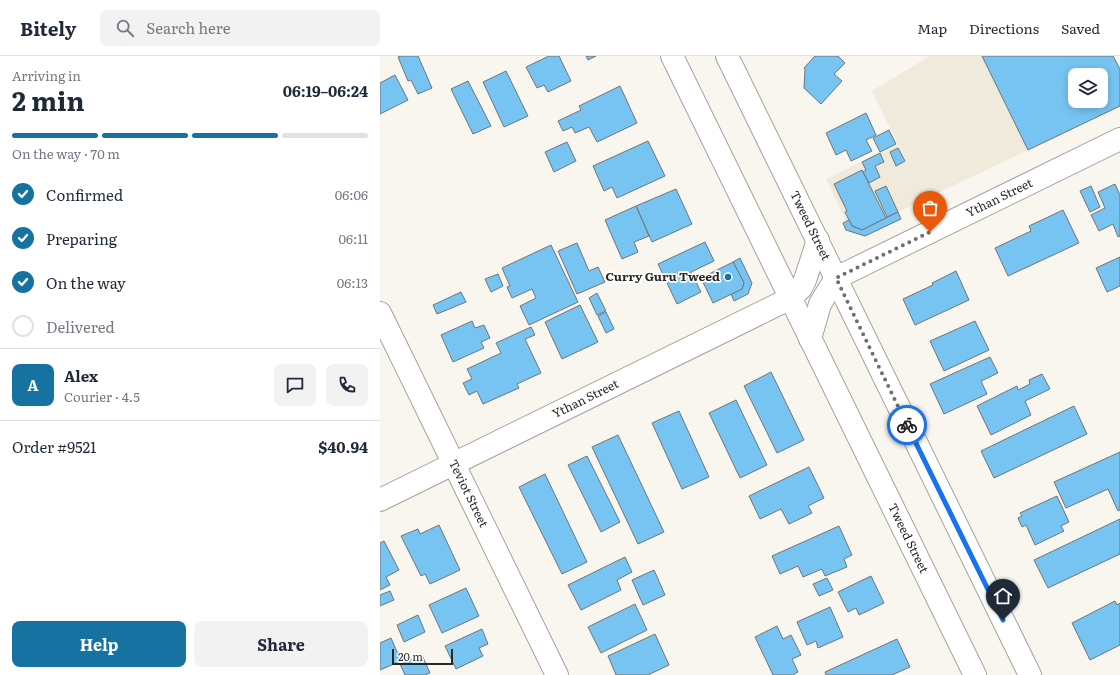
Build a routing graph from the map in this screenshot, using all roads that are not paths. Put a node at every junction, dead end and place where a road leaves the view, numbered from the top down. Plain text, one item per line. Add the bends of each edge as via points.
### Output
1 (672, 56) edge
2 (727, 56) edge
3 (1120, 139) edge
4 (818, 240) junction
5 (836, 278) junction
6 (791, 298) junction
7 (380, 312) edge
8 (810, 339) junction
9 (455, 464) junction
10 (380, 500) edge
11 (557, 675) edge
12 (975, 675) edge
13 (1030, 675) edge

1 - 6 main road, Tweed Street
2 - 4 main road, Tweed Street
3 - 5 main road, Ythan Street
4 - 5 main road, Tweed Street
4 - 6 main road via 806,280
5 - 8 main road via 820,304
5 - 13 main road, Tweed Street
6 - 8 main road, Tweed Street
6 - 9 main road, Ythan Street
7 - 9 main road, Teviot Street
8 - 12 main road, Tweed Street
9 - 10 main road, Ythan Street
9 - 11 main road, Teviot Street

